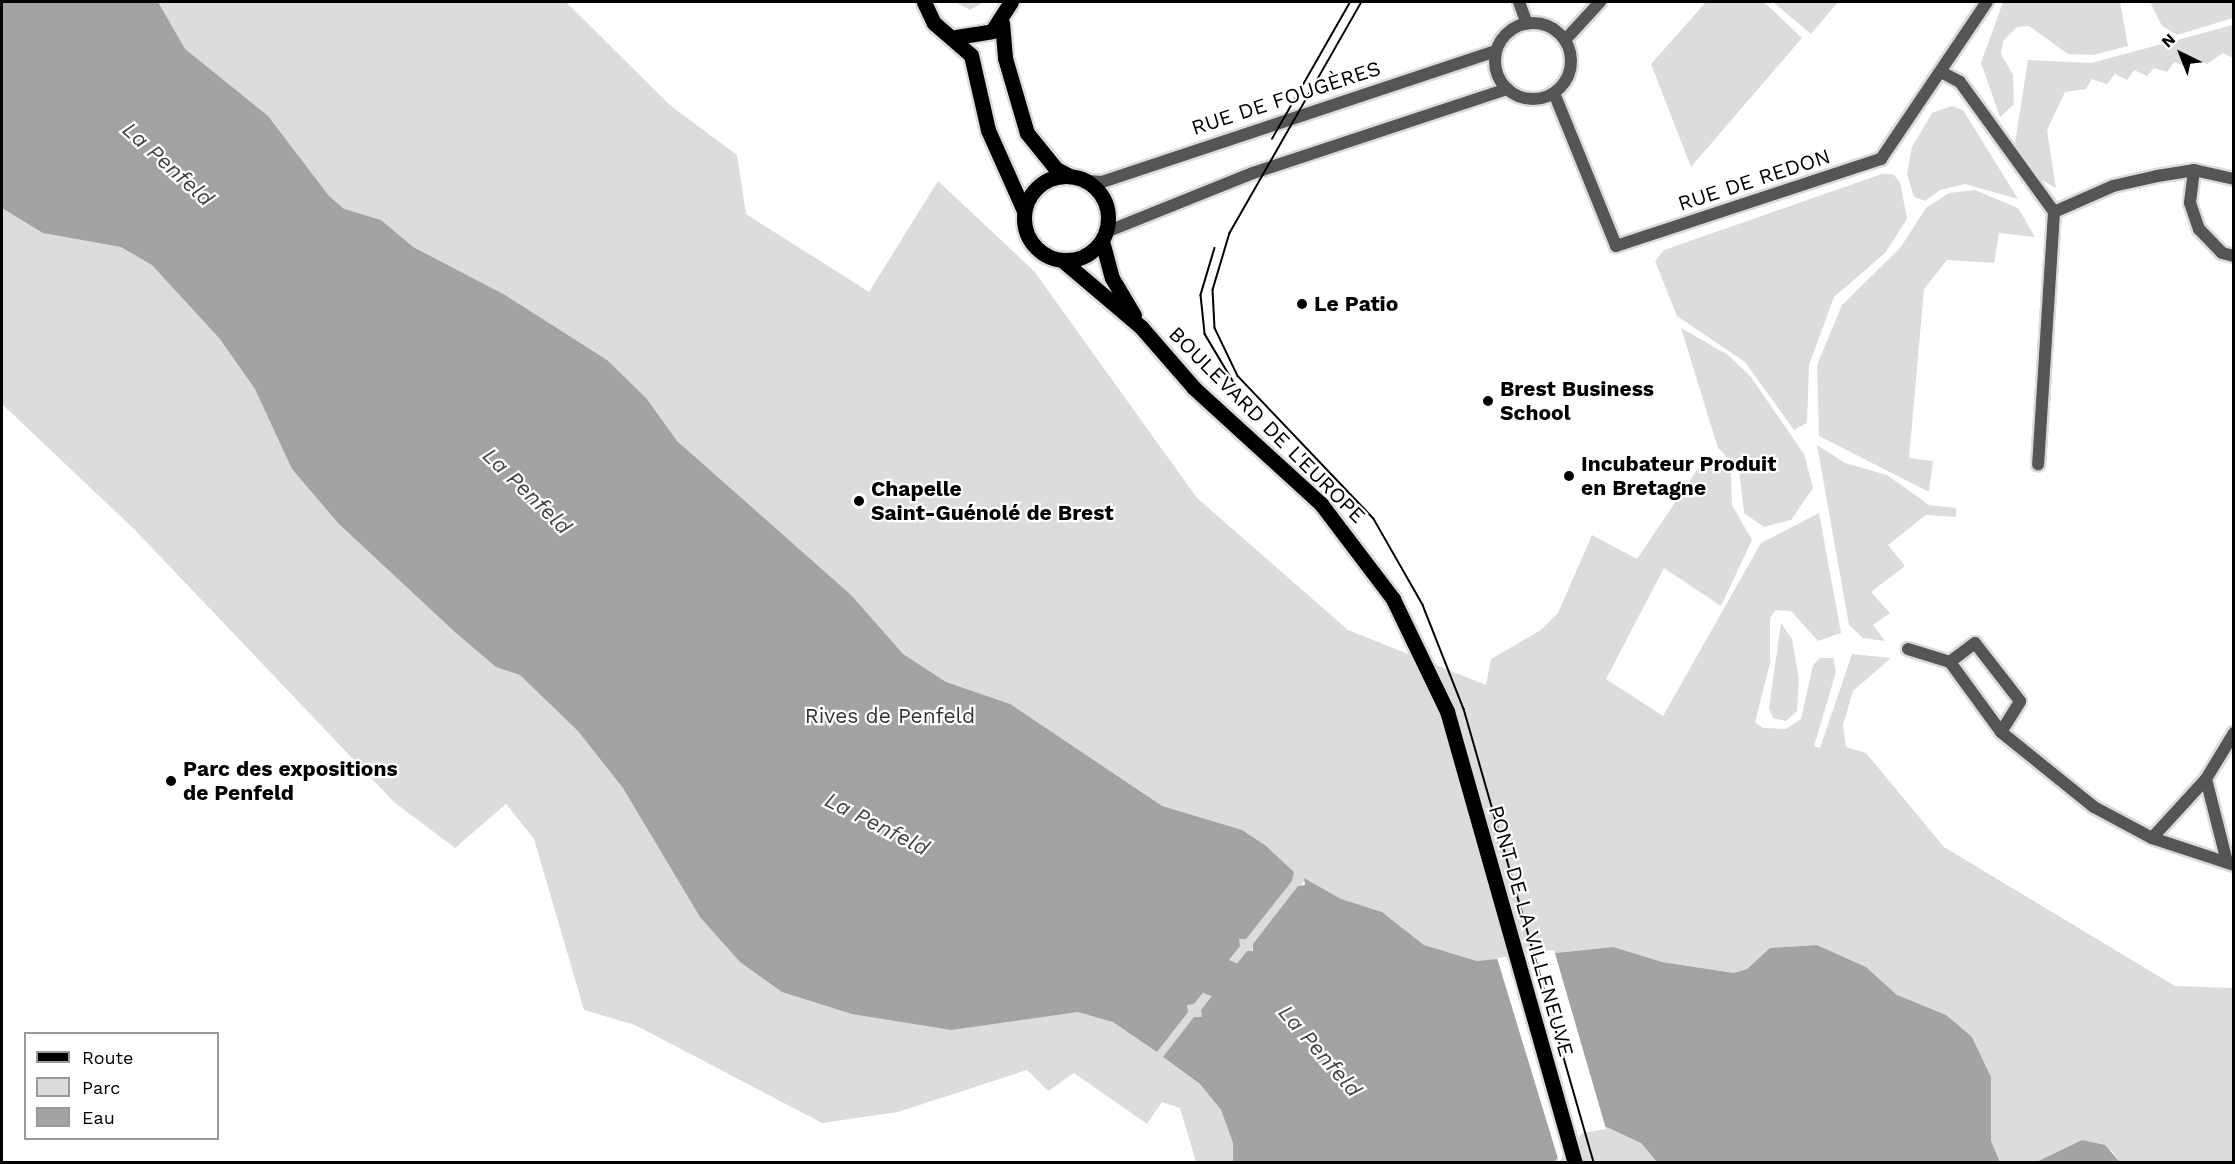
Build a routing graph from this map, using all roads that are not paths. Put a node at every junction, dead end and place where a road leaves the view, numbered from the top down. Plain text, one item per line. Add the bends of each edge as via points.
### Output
1 (924, 2) edge
2 (1011, 2) edge
3 (1519, 2) edge
4 (1600, 2) edge
5 (1987, 2) edge
6 (1002, 23) junction
7 (1527, 24) junction
8 (956, 37) junction
9 (1565, 40) junction
10 (1496, 51) junction
11 (1943, 73) junction
12 (1506, 89) junction
13 (1554, 93) junction
14 (2193, 170) junction
15 (1068, 175) junction
16 (2234, 178) edge
17 (1088, 181) junction
18 (1024, 211) junction
19 (2054, 212) junction
20 (1104, 237) junction
21 (2234, 256) edge
22 (1062, 260) junction
23 (1141, 327) junction
24 (2038, 464) dead end
25 (1908, 649) dead end
26 (1950, 662) junction
27 (1447, 711) joint
28 (2001, 732) junction
29 (2234, 733) edge
30 (2206, 779) junction
31 (2152, 838) junction
32 (2230, 863) edge
33 (1575, 1162) edge

1 - 8 main road, BOULEVARD DE L'EUROPE via 934,23
2 - 6 main road
3 - 7 street
4 - 9 street
5 - 11 street, RUE DE REDON
6 - 8 main road via 981,37
6 - 15 main road via 1005,58 1026,133 1056,169
7 - 9 street via 1543,24
7 - 10 street via 1503,38
8 - 18 main road, BOULEVARD DE L'EUROPE via 971,55 988,130
9 - 13 street via 1569,74
10 - 12 street via 1498,78
10 - 17 street, RUE DE FOUGÈRES via 1102,182
11 - 13 street, RUE DE REDON via 1881,159 1616,246
11 - 19 street via 1960,82
12 - 13 street via 1530,99
12 - 20 street via 1253,173
14 - 16 street
14 - 19 street via 2113,186
14 - 21 street via 2190,203 2199,229 2222,253
15 - 17 main road
15 - 18 main road via 1040,185
17 - 20 main road, BOULEVARD DE L'EUROPE via 1108,209
18 - 22 main road, BOULEVARD DE L'EUROPE via 1024,225 1037,249
19 - 24 street
20 - 22 main road via 1084,256
20 - 23 main road, BOULEVARD DE L'EUROPE via 1112,278
22 - 23 main road, BOULEVARD DE L'EUROPE
23 - 27 main road, BOULEVARD DE L'EUROPE via 1194,388 1299,482 1345,531 1393,598
25 - 26 street
26 - 28 street
26 - 28 street via 1975,643 2020,701
27 - 33 main road, PONT DE LA VILLENEUVE
28 - 31 street via 2094,807
29 - 30 street
30 - 31 street
30 - 32 street
31 - 32 street

